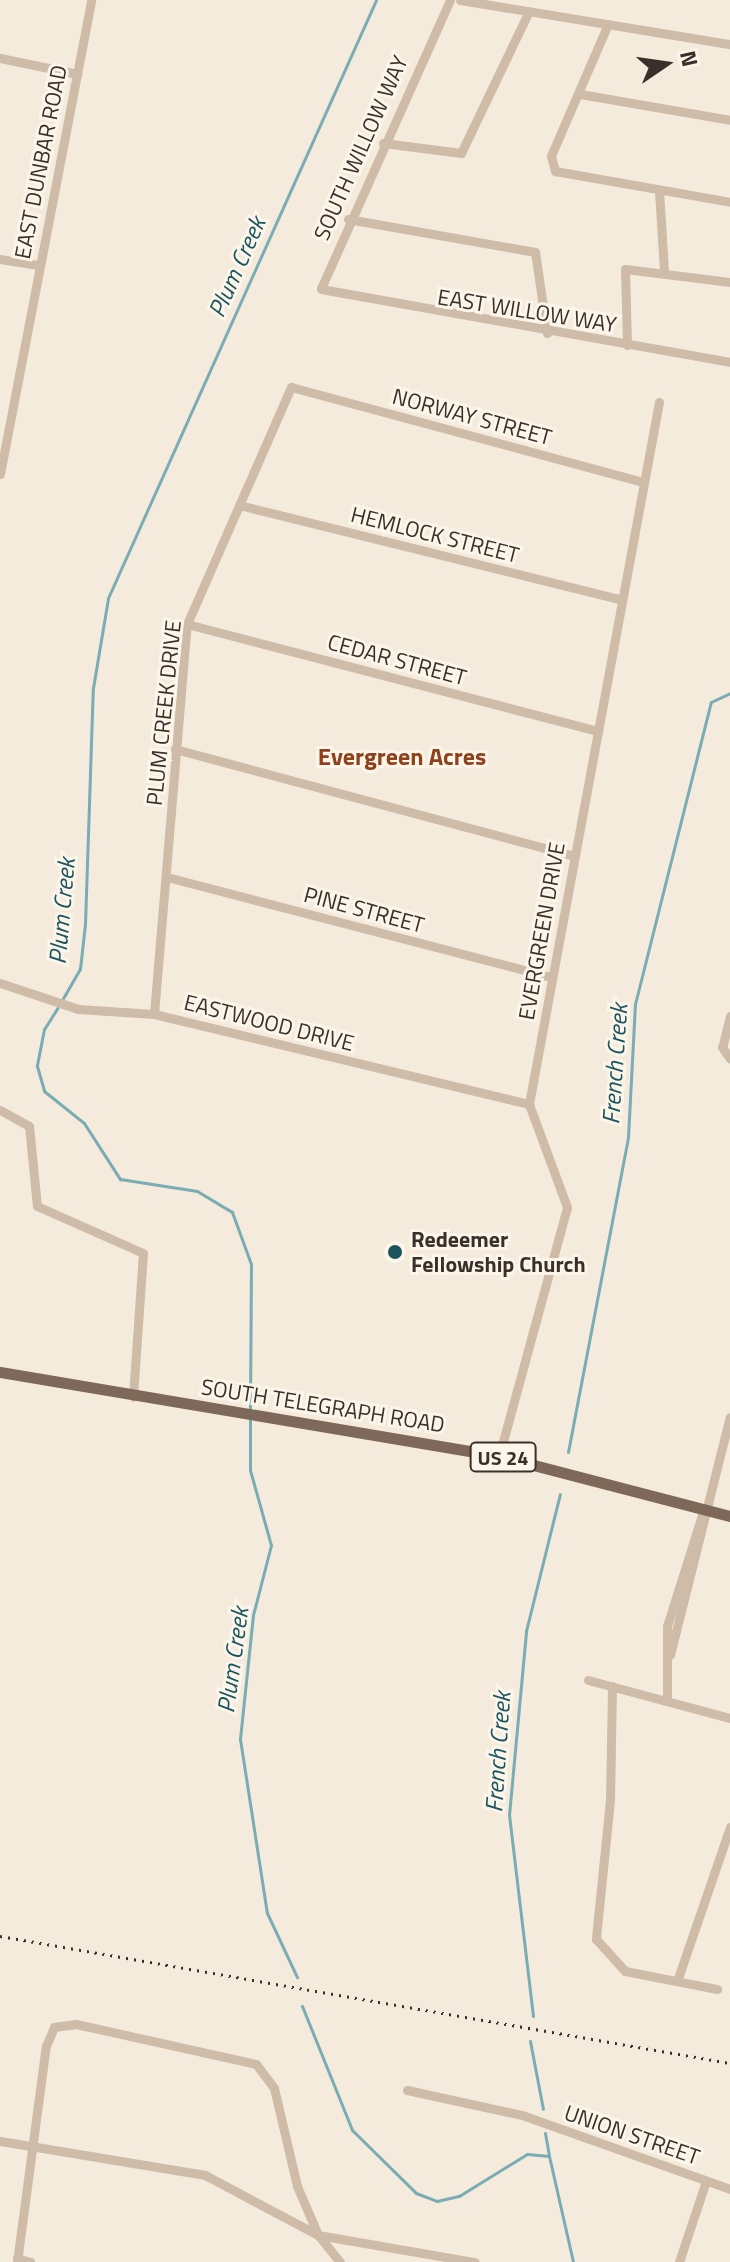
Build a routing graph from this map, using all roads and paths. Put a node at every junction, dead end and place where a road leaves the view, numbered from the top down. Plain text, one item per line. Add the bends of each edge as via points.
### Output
1 (91, 0) edge
2 (450, 0) edge
3 (460, 0) edge
4 (529, 11) junction
5 (608, 24) junction
6 (730, 44) edge
7 (0, 58) edge
8 (77, 74) junction
9 (580, 94) junction
10 (730, 120) edge
11 (383, 143) junction
12 (659, 191) junction
13 (730, 202) edge
14 (348, 219) junction
15 (0, 259) edge
16 (39, 265) junction
17 (664, 270) junction
18 (730, 282) edge
19 (321, 289) joint
20 (547, 333) junction
21 (627, 345) junction
22 (730, 362) edge
23 (291, 387) joint
24 (659, 402) dead end
25 (0, 474) edge
26 (643, 482) junction
27 (239, 505) junction
28 (622, 600) junction
29 (187, 624) junction
30 (598, 731) junction
31 (175, 749) junction
32 (574, 856) junction
33 (167, 877) junction
34 (552, 977) junction
35 (0, 983) edge
36 (154, 1014) junction
37 (730, 1016) edge
38 (730, 1059) edge
39 (529, 1104) junction
40 (0, 1110) edge
41 (0, 1372) edge
42 (133, 1397) junction
43 (730, 1417) edge
44 (499, 1456) junction
45 (705, 1509) junction
46 (730, 1516) edge
47 (588, 1680) dead end
48 (612, 1686) junction
49 (667, 1701) junction
50 (730, 1718) edge
51 (730, 1827) edge
52 (677, 1981) junction
53 (717, 1989) dead end
54 (407, 2090) dead end
55 (0, 2141) edge
56 (29, 2145) junction
57 (706, 2181) junction
58 (730, 2189) edge
59 (318, 2235) junction
60 (17, 2260) edge
61 (30, 2262) edge
62 (340, 2262) edge
63 (475, 2262) edge
64 (679, 2262) edge

1 - 8 street, EAST DUNBAR ROAD
2 - 11 street, SOUTH WILLOW WAY
3 - 4 street
4 - 5 street
4 - 11 street via 461,153
5 - 6 street
5 - 9 street
7 - 8 street
8 - 16 street, EAST DUNBAR ROAD
9 - 10 street
9 - 12 street via 551,156 555,171
11 - 14 street, SOUTH WILLOW WAY
12 - 13 street
12 - 17 street
14 - 19 street, SOUTH WILLOW WAY
14 - 20 street via 535,252
15 - 16 street
16 - 25 street, EAST DUNBAR ROAD
17 - 18 street
17 - 21 street via 633,265 620,276
19 - 20 street, EAST WILLOW WAY
20 - 21 street, EAST WILLOW WAY
21 - 22 street, EAST WILLOW WAY
23 - 26 street, NORWAY STREET
23 - 27 street, PLUM CREEK DRIVE
24 - 26 street, EVERGREEN DRIVE
26 - 28 street, EVERGREEN DRIVE
27 - 28 street, HEMLOCK STREET
27 - 29 street, PLUM CREEK DRIVE
28 - 30 street, EVERGREEN DRIVE
29 - 30 street, CEDAR STREET
29 - 31 street, PLUM CREEK DRIVE
30 - 32 street, EVERGREEN DRIVE
31 - 32 street
31 - 33 street, PLUM CREEK DRIVE
32 - 34 street, EVERGREEN DRIVE
33 - 34 street, PINE STREET
33 - 36 street, PLUM CREEK DRIVE
34 - 39 street, EVERGREEN DRIVE
35 - 36 street, EASTWOOD DRIVE via 66,1006
36 - 39 street, EASTWOOD DRIVE
37 - 38 street via 724,1040
39 - 44 street via 567,1207
40 - 42 street via 29,1126 37,1206 143,1253
41 - 42 main road, SOUTH TELEGRAPH ROAD / US 24
42 - 44 main road, SOUTH TELEGRAPH ROAD / US 24
43 - 45 street
44 - 45 main road, SOUTH TELEGRAPH ROAD / US 24
45 - 46 main road, SOUTH TELEGRAPH ROAD / US 24
45 - 49 street via 667,1626
47 - 48 street
48 - 49 street
48 - 52 street via 610,1800 596,1939 625,1971
49 - 50 street
51 - 52 street
52 - 53 street
54 - 57 street, UNION STREET via 522,2115
55 - 56 street
56 - 59 street via 205,2175
56 - 59 street via 54,2027 76,2024 238,2057 268,2073
56 - 60 street
57 - 58 street, UNION STREET
57 - 64 street
59 - 62 street
59 - 63 street
60 - 61 street

